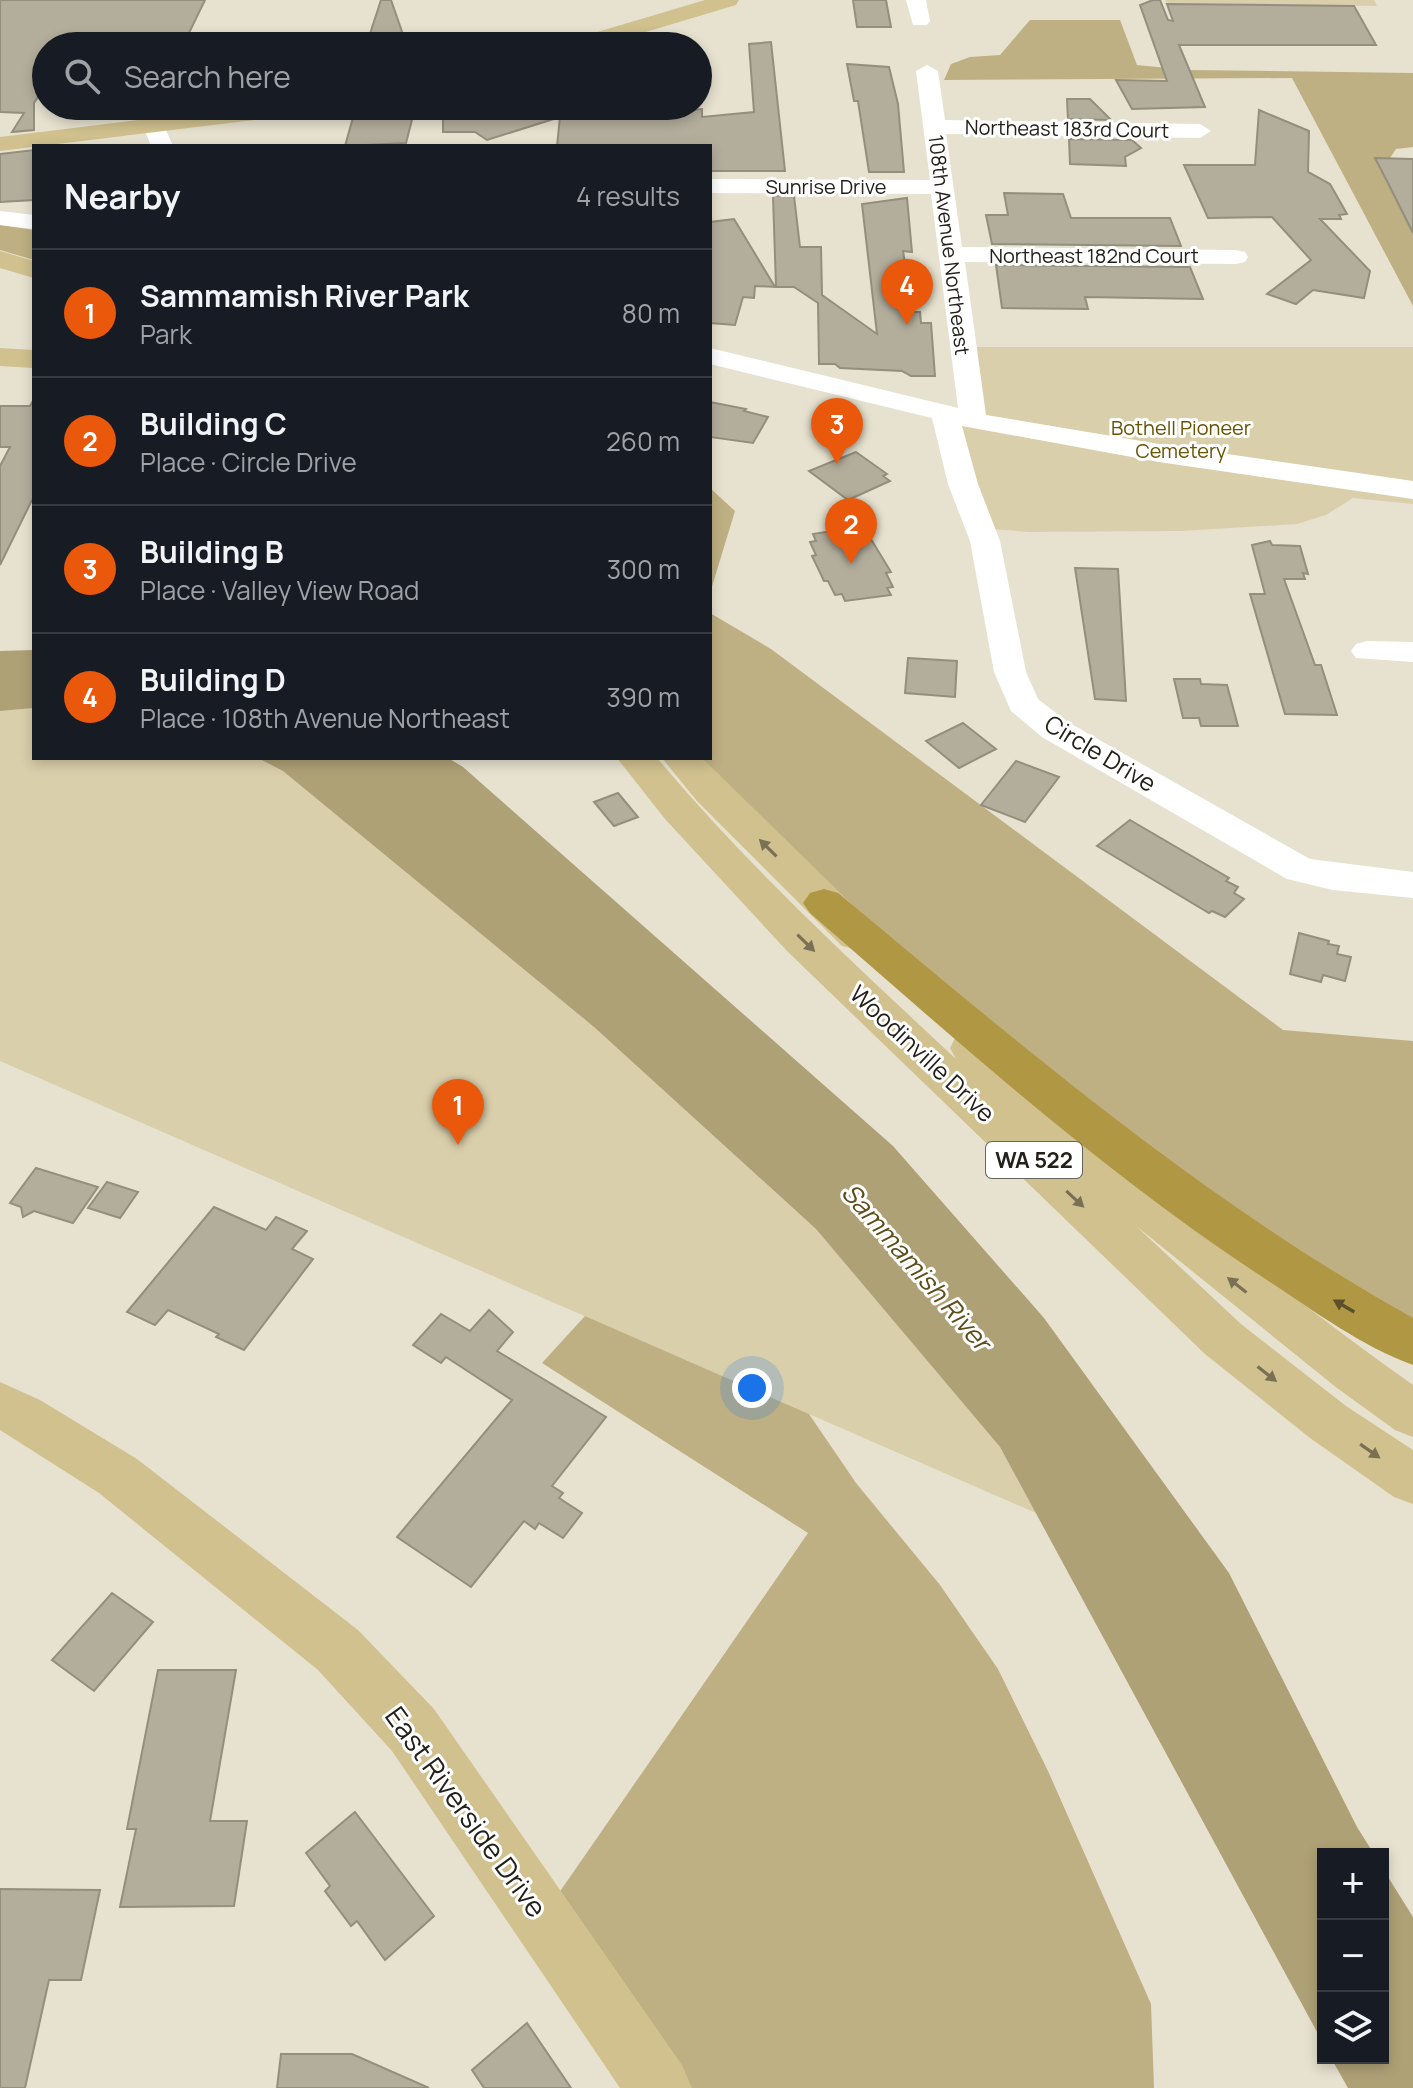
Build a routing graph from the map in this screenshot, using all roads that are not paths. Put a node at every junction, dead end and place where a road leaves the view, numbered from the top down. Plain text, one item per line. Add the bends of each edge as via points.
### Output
1 (916, 0) edge
2 (714, 1) edge
3 (920, 21) dead end
4 (618, 32) edge
5 (927, 71) dead end
6 (240, 120) edge
7 (934, 127) junction
8 (1200, 131) dead end
9 (158, 136) edge
10 (0, 144) edge
11 (712, 186) edge
12 (942, 187) junction
13 (0, 218) edge
14 (32, 222) edge
15 (951, 254) junction
16 (1236, 257) dead end
17 (0, 259) edge
18 (32, 269) edge
19 (0, 340) edge
20 (32, 341) edge
21 (712, 356) edge
22 (0, 357) edge
23 (32, 359) edge
24 (959, 417) junction
25 (1413, 490) edge
26 (1367, 651) dead end
27 (1413, 652) edge
28 (638, 760) edge
29 (683, 760) edge
30 (1413, 885) edge
31 (824, 903) junction
32 (1413, 1343) edge
33 (0, 1405) edge
34 (1413, 1414) edge
35 (1413, 1480) edge
36 (659, 2088) edge

1 - 3 street
2 - 4 main road
5 - 7 street, 108th Avenue Northeast
6 - 9 main road
7 - 8 street, Northeast 183rd Court
7 - 12 street, 108th Avenue Northeast
9 - 10 main road
11 - 12 street, Sunrise Drive
12 - 15 street, 108th Avenue Northeast
13 - 14 street
15 - 16 street, Northeast 182nd Court
15 - 24 street, 108th Avenue Northeast
17 - 18 main road
19 - 20 main road
21 - 24 street
22 - 23 main road
24 - 25 street
24 - 30 street, Circle Drive via 963,484 985,541 1010,672 1023,704 1054,729 1300,870
26 - 27 street
28 -> 35 main road, Woodinville Drive / WA 522 via 802,940 1223,1339 1328,1422
31 -> 29 main road, Woodinville Drive / WA 522
32 -> 31 highway via 1339,1304 1174,1190
34 -> 31 main road, Woodinville Drive / WA 522 via 1231,1280 1072,1143
33 - 36 main road, East Riverside Drive via 118,1476 338,1650 413,1730

